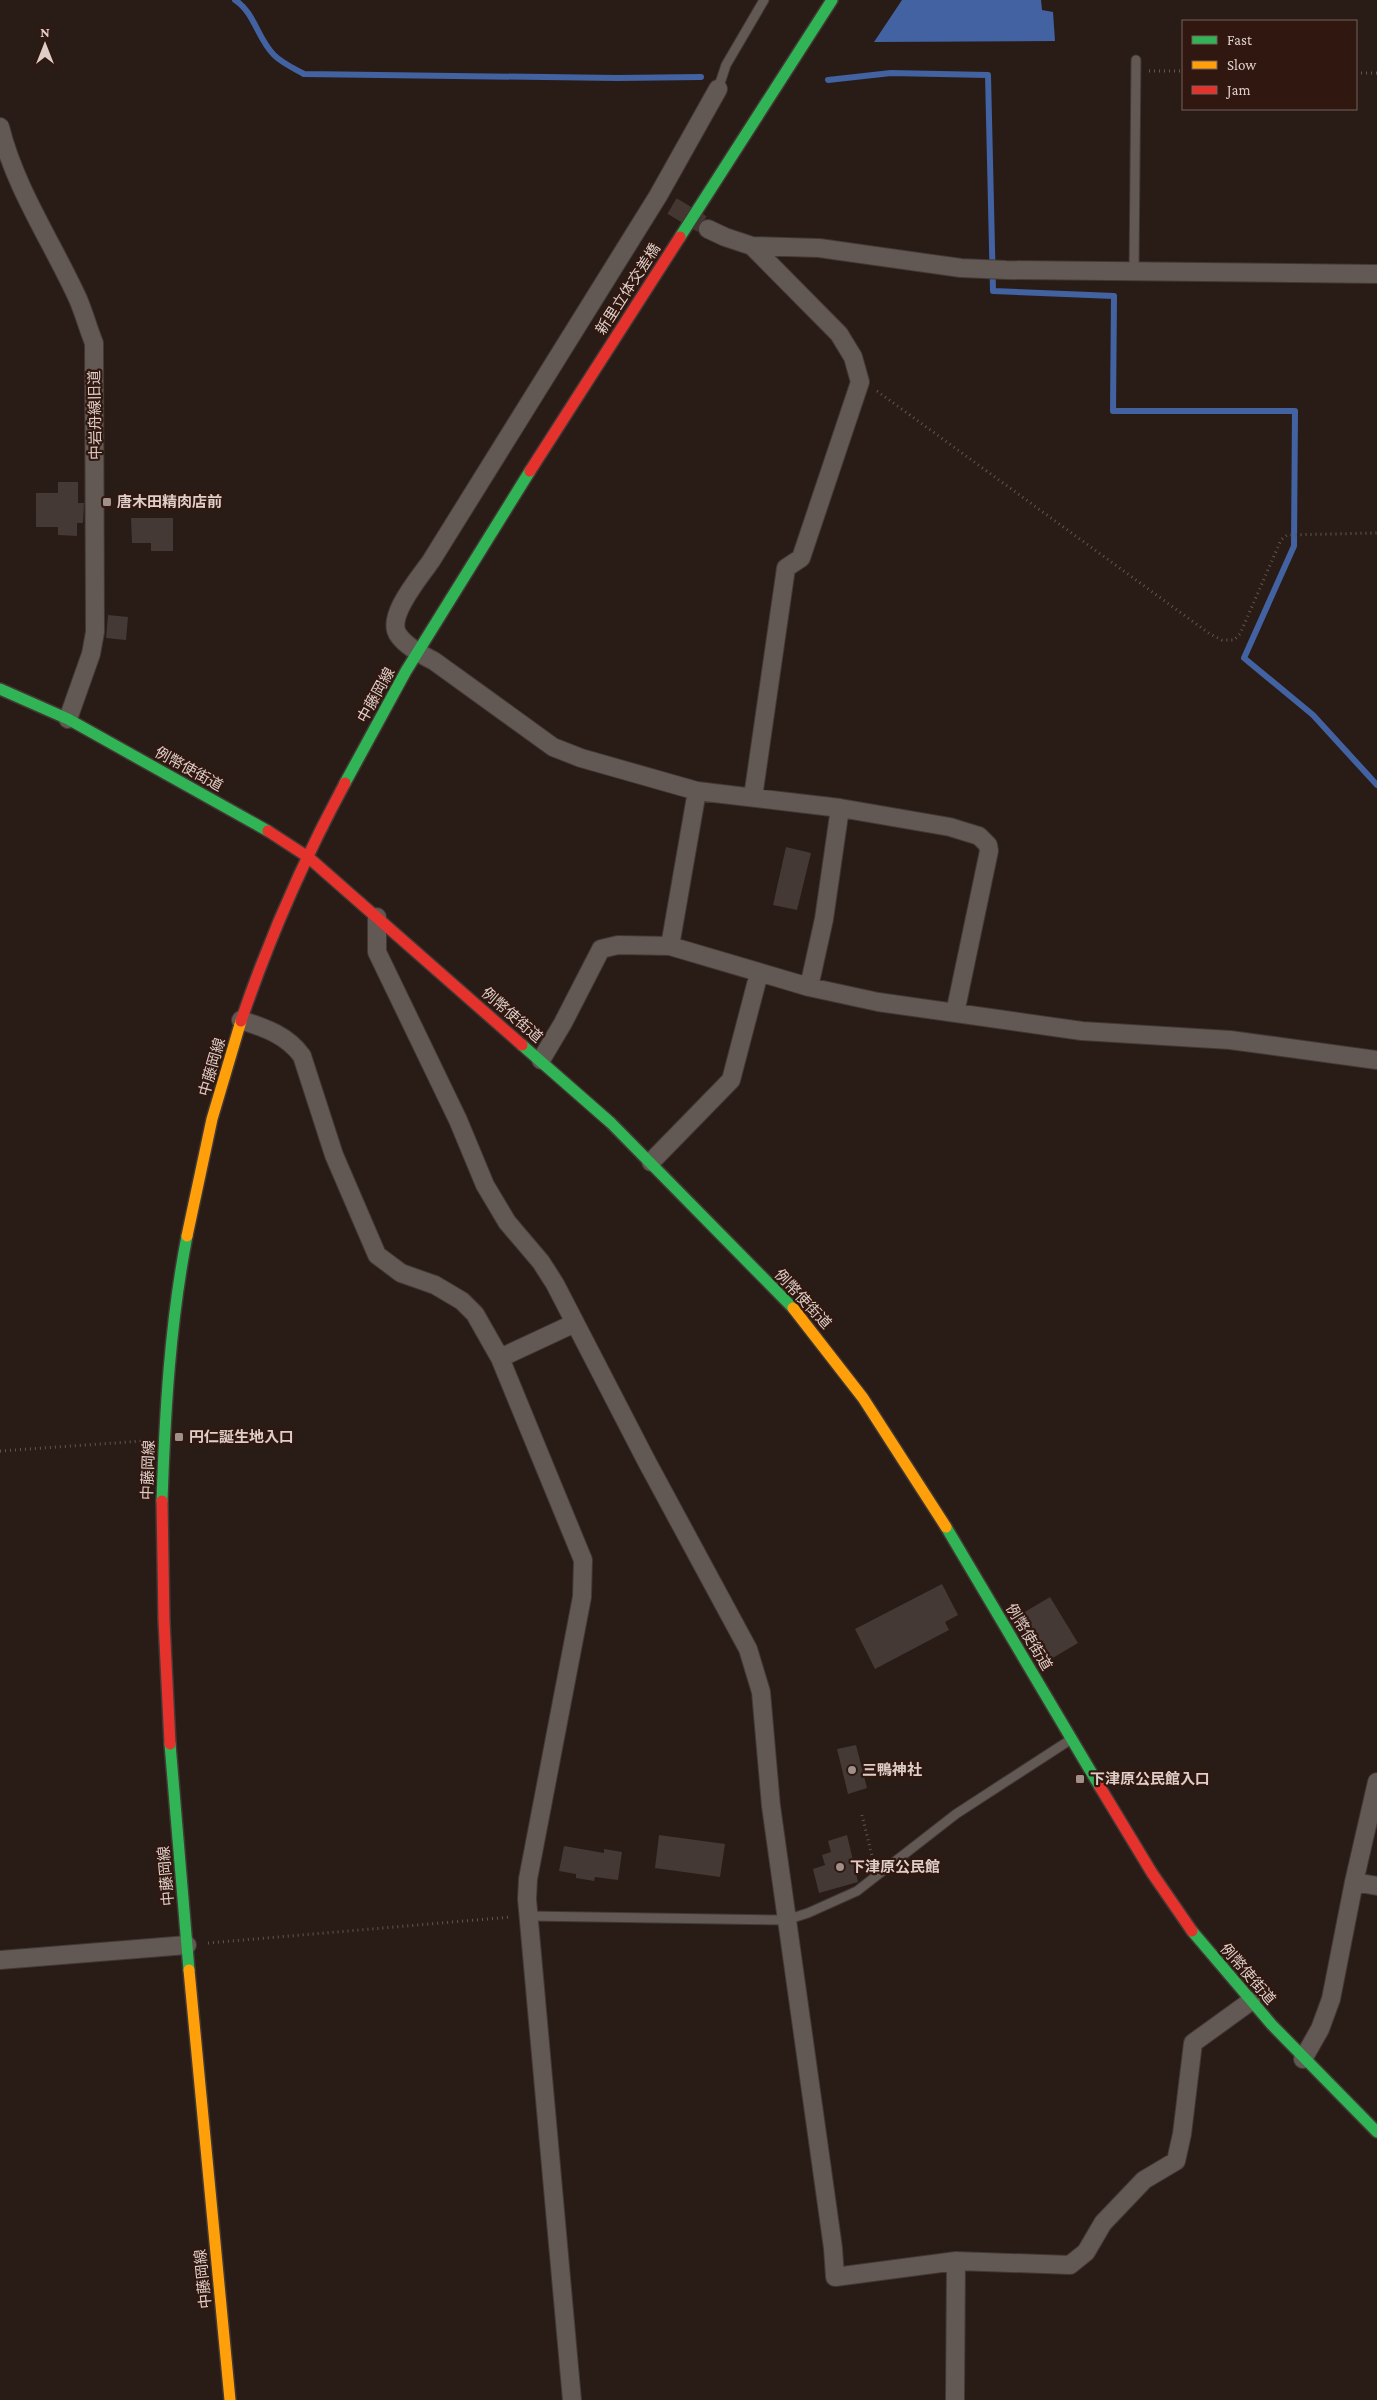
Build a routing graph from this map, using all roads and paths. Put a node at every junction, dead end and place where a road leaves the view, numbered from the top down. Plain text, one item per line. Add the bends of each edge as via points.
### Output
1 (764, 0) edge
2 (832, 0) edge
3 (1136, 60) dead end
4 (1136, 70) junction
5 (1182, 71) edge
6 (1357, 73) edge
7 (1377, 73) edge
8 (718, 89) joint
9 (0, 127) edge
10 (708, 228) tunnel mouth
11 (752, 246) junction
12 (1134, 272) junction
13 (1377, 274) edge
14 (860, 382) junction
15 (1377, 534) edge
16 (451, 596) joint
17 (417, 652) junction
18 (0, 689) edge
19 (68, 720) junction
20 (697, 792) junction
21 (753, 797) junction
22 (840, 808) junction
23 (308, 857) junction
24 (377, 917) junction
25 (670, 946) junction
26 (759, 972) junction
27 (809, 987) junction
28 (955, 1013) junction
29 (241, 1020) junction
30 (540, 1060) junction
31 (1377, 1060) edge
32 (651, 1162) junction
33 (576, 1323) junction
34 (500, 1358) junction
35 (164, 1440) junction
36 (0, 1451) edge
37 (1072, 1739) junction
38 (1377, 1782) edge
39 (862, 1815) dead end
40 (877, 1877) junction
41 (1354, 1882) junction
42 (1377, 1886) edge
43 (527, 1916) junction
44 (786, 1920) junction
45 (187, 1945) junction
46 (0, 1960) edge
47 (1251, 2001) junction
48 (1303, 2059) junction
49 (1377, 2132) edge
50 (956, 2261) junction
51 (230, 2400) edge
52 (572, 2400) edge
53 (955, 2400) edge

1 - 8 lane via 726,65
2 - 16 main road, 新里立体交差橋
3 - 4 lane
4 - 5 path
4 - 12 lane
6 - 7 path
8 - 17 street via 665,201 396,615 394,626 398,636
9 - 19 street, 中岩舟線旧道 via 17,176 79,300 94,343 95,632 91,654
10 - 11 street via 725,238
11 - 12 street via 819,248 961,268
11 - 14 street via 839,334 853,357
12 - 13 street
14 - 15 path via 1222,640 1234,640 1240,634 1281,540 1287,535
14 - 21 street via 801,558 786,568
16 - 17 main road, 中藤岡線
17 - 20 street via 553,747
17 - 23 main road, 中藤岡線
18 - 19 main road, 例幣使街道
19 - 23 main road, 例幣使街道 via 245,817
20 - 21 street
20 - 25 street
21 - 22 street
22 - 27 street via 824,919
22 - 28 street via 950,827 979,836 988,845
23 - 24 main road, 例幣使街道
23 - 29 main road, 中藤岡線 via 276,928
24 - 30 main road, 例幣使街道
24 - 33 street via 376,952 458,1120 485,1185 507,1222 541,1262
25 - 26 street
25 - 30 street via 618,945 601,948 563,1023
26 - 27 street
26 - 32 street via 731,1080
27 - 28 street via 878,1002
28 - 31 street via 1082,1031 1230,1040
29 - 34 street via 284,1037 302,1056 334,1155 377,1255 401,1273 435,1285 462,1301 475,1314
29 - 35 main road, 中藤岡線 via 187,1228 175,1308
30 - 32 main road, 例幣使街道
32 - 37 main road, 例幣使街道 via 792,1308 846,1373 936,1509
33 - 34 street
33 - 44 street via 748,1649 760,1692
34 - 43 street via 583,1560 582,1597 528,1879
35 - 36 path
35 - 45 main road, 中藤岡線 via 163,1612 172,1775
37 - 40 lane via 956,1814
37 - 47 main road, 例幣使街道 via 1175,1908
38 - 41 street
39 - 40 path
40 - 44 lane via 857,1891
41 - 42 street
41 - 48 street via 1331,1999 1320,2029
43 - 44 lane
43 - 45 path
43 - 52 street
44 - 50 street via 835,2277
45 - 46 street
45 - 51 main road, 中藤岡線
47 - 48 main road, 例幣使街道
47 - 50 street via 1192,2043 1176,2161 1144,2180 1103,2222 1086,2252 1070,2265
48 - 49 main road, 例幣使街道
50 - 53 street

